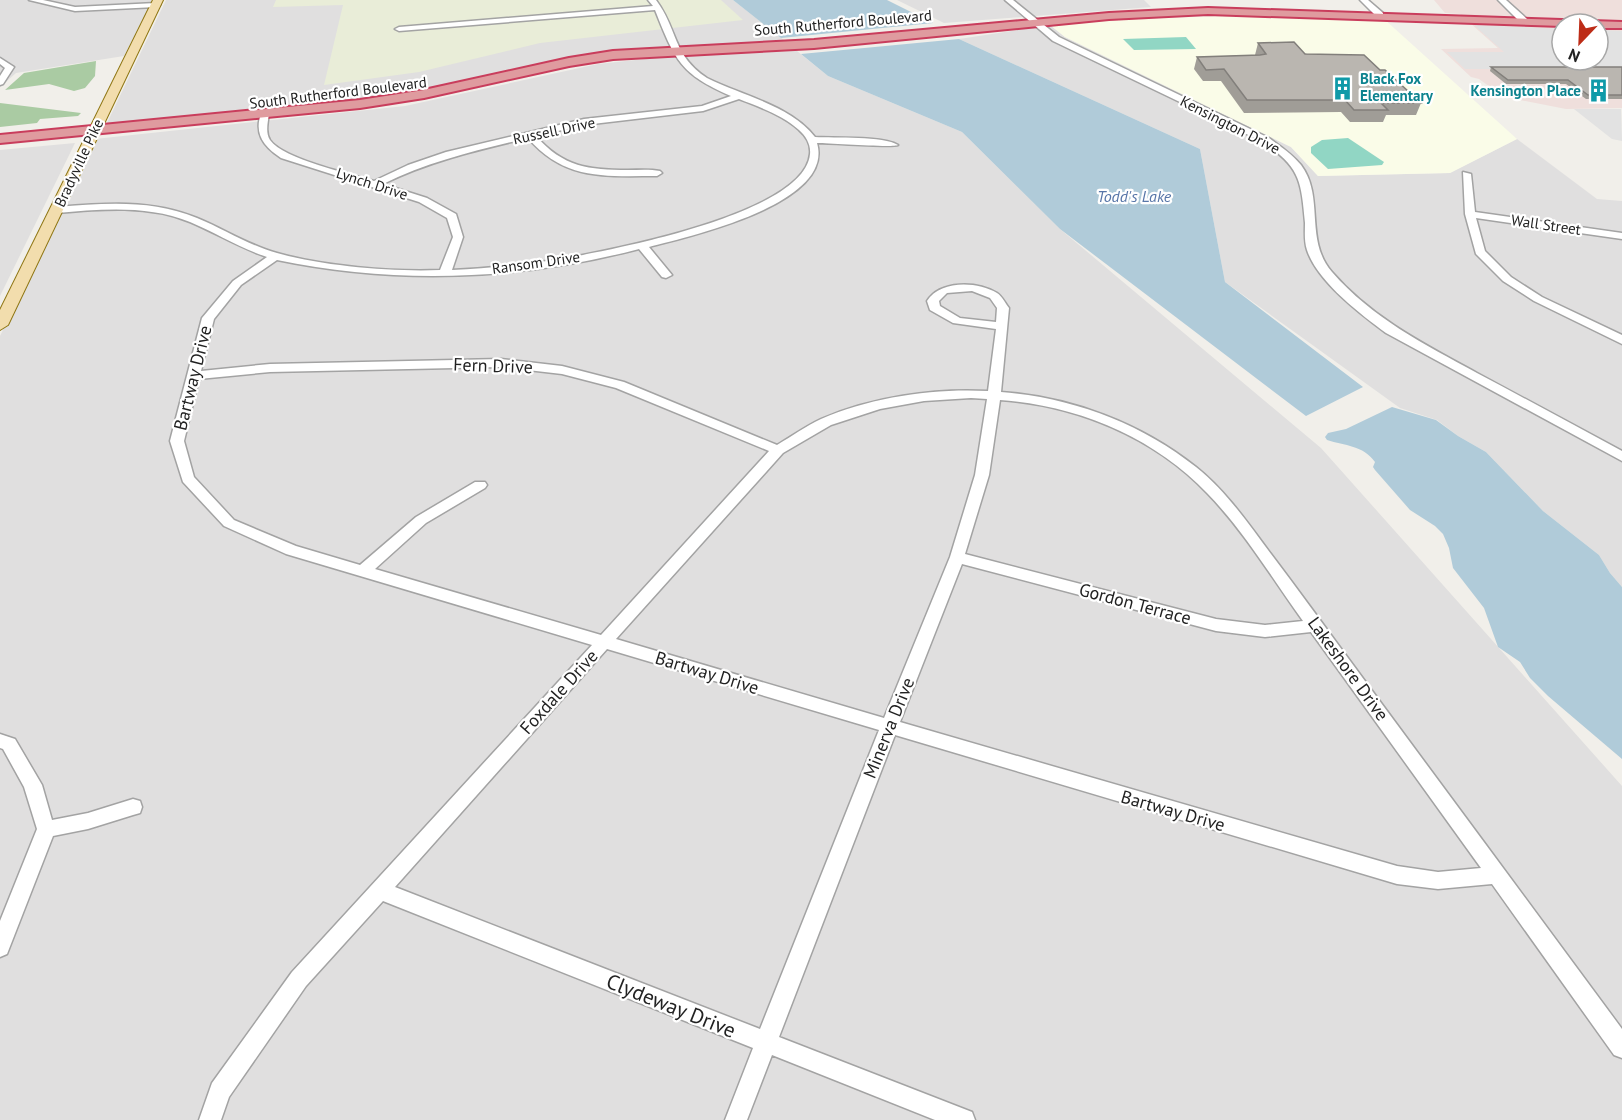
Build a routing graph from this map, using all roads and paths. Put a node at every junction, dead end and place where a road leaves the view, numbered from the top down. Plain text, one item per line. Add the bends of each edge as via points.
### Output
1 (33, 0) edge
2 (652, 0) edge
3 (1009, 0) edge
4 (1364, 0) edge
5 (1502, 0) edge
6 (157, 3) edge
7 (658, 8) junction
8 (1380, 15) junction
9 (1524, 21) junction
10 (1035, 22) junction
11 (1622, 25) edge
12 (399, 29) dead end
13 (677, 52) junction
14 (0, 60) edge
15 (0, 82) edge
16 (739, 96) junction
17 (264, 117) junction
18 (93, 134) junction
19 (530, 135) junction
20 (0, 139) edge
21 (812, 140) junction
22 (893, 145) dead end
23 (0, 146) edge
24 (657, 173) dead end
25 (1466, 174) dead end
26 (374, 185) junction
27 (57, 210) junction
28 (1470, 214) junction
29 (1622, 236) edge
30 (641, 244) junction
31 (274, 256) junction
32 (445, 273) junction
33 (666, 275) dead end
34 (0, 325) edge
35 (1002, 326) junction
36 (1622, 340) edge
37 (193, 376) junction
38 (995, 394) junction
39 (778, 450) junction
40 (1622, 457) edge
41 (480, 485) dead end
42 (957, 557) junction
43 (363, 570) junction
44 (1316, 625) junction
45 (604, 642) junction
46 (889, 728) junction
47 (0, 741) edge
48 (133, 807) dead end
49 (46, 829) junction
50 (1496, 875) junction
51 (378, 890) junction
52 (0, 947) edge
53 (766, 1043) junction
54 (1622, 1047) edge
55 (210, 1120) edge
56 (736, 1120) edge
57 (964, 1120) edge

1 - 6 street via 75,9
2 - 7 street
3 - 10 street, Kensington Drive
4 - 8 street
5 - 9 street
6 - 18 main road, Bradyville Pike
7 - 12 street
7 - 13 street
8 - 9 highway, South Rutherford Boulevard
8 - 10 highway, South Rutherford Boulevard via 1208,11
9 - 11 highway, South Rutherford Boulevard
10 - 13 highway, South Rutherford Boulevard via 814,44
10 - 40 street, Kensington Drive via 1056,39 1281,150 1305,179 1312,250 1318,262 1370,316
13 - 16 street via 691,72
13 - 17 highway, South Rutherford Boulevard via 613,55 424,94
14 - 15 street via 10,67
16 - 19 street, Russell Drive via 703,108 584,122
16 - 21 street via 797,123
17 - 18 highway, South Rutherford Boulevard
17 - 26 street, Lynch Drive via 266,144 284,156
18 - 20 highway, South Rutherford Boulevard
18 - 23 highway, South Rutherford Boulevard
18 - 27 main road, Bradyville Pike
19 - 24 street via 549,156 571,167 607,173
19 - 26 street, Russell Drive via 428,161
21 - 22 street
21 - 30 street, Ransom Drive via 814,158 807,176 776,201 727,222
25 - 28 street
26 - 32 street, Lynch Drive via 423,200 452,216 458,237
27 - 31 street, Ransom Drive via 124,205 164,210
27 - 34 main road, Bradyville Pike
28 - 29 street, Wall Street
28 - 36 street via 1480,252 1507,279 1538,299
30 - 32 street, Ransom Drive via 513,268
30 - 33 street
31 - 32 street, Ransom Drive via 393,273
31 - 37 street, Bartway Drive via 237,283 208,318
35 - 35 street, Minerva Drive via 951,319 934,308 933,300 940,292 956,288 985,291 998,298
35 - 38 street, Minerva Drive
37 - 39 street, Fern Drive via 270,368 501,363 562,370 620,385
37 - 43 street, Bartway Drive via 177,441 188,479 229,523 291,550
38 - 39 street, Foxdale Drive via 905,398 832,419
38 - 42 street, Minerva Drive via 982,475
38 - 44 street, Lakeshore Drive via 1048,403 1104,419 1174,457 1227,505
39 - 45 street, Foxdale Drive
41 - 43 street via 421,520
42 - 44 street, Gordon Terrace via 1216,625 1264,631
42 - 46 street, Minerva Drive
43 - 45 street, Bartway Drive
44 - 50 street, Lakeshore Drive
45 - 46 street, Bartway Drive
45 - 51 street, Foxdale Drive
46 - 50 street, Bartway Drive via 1398,876 1425,882
46 - 53 street, Minerva Drive
47 - 49 street via 9,744 33,785
48 - 49 street
49 - 52 street
50 - 54 street, Lakeshore Drive
51 - 53 street, Clydeway Drive
51 - 55 street, Foxdale Drive via 299,979 220,1091
53 - 56 street, Minerva Drive
53 - 57 street, Clydeway Drive

